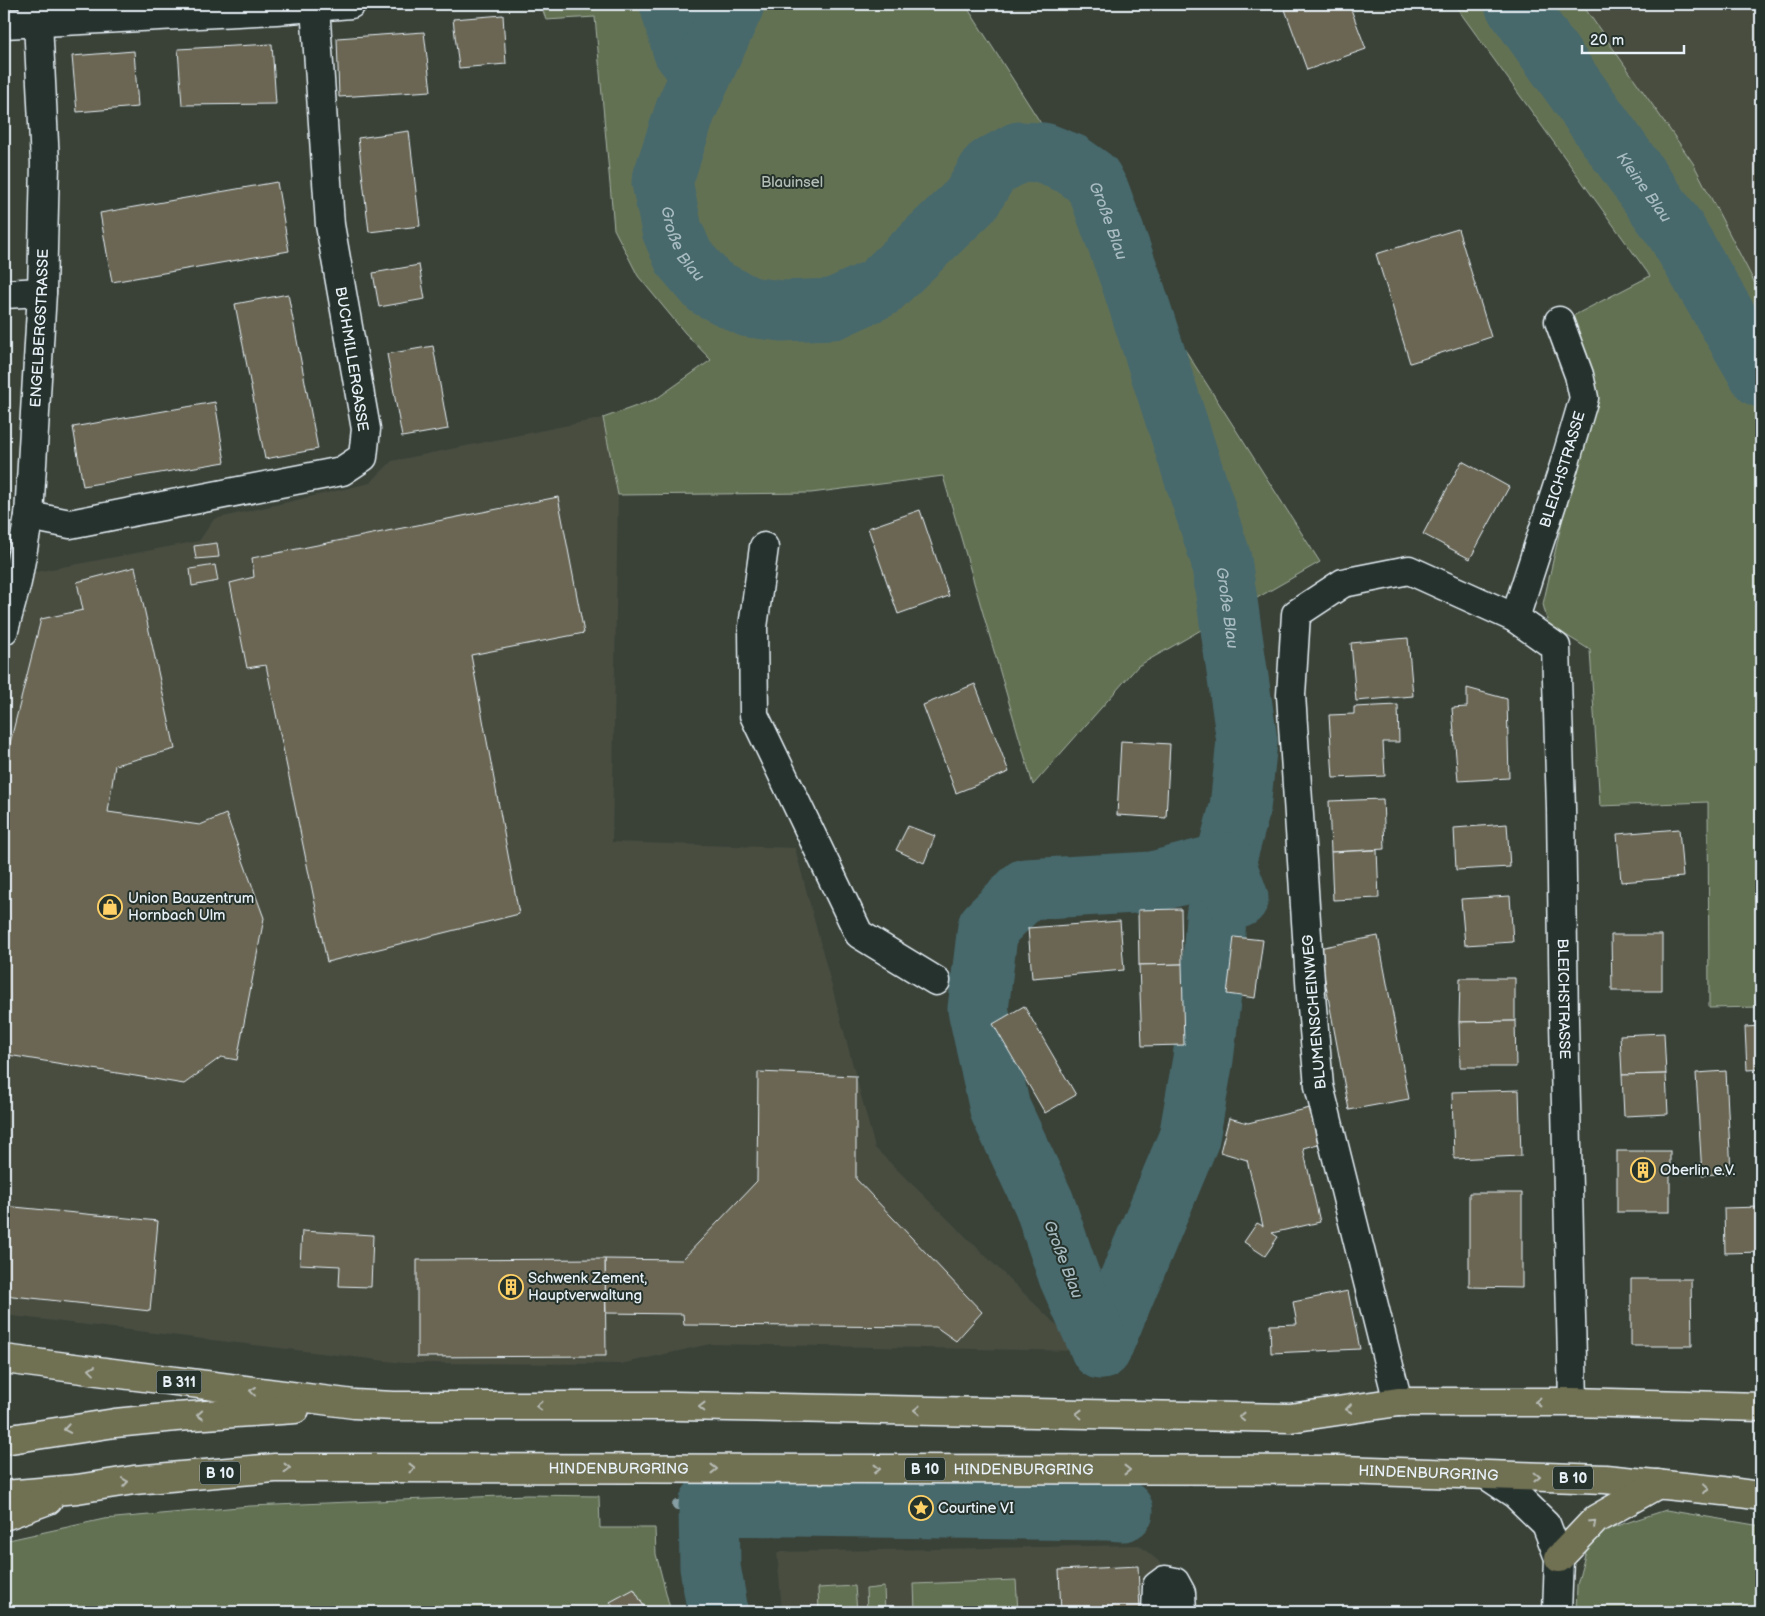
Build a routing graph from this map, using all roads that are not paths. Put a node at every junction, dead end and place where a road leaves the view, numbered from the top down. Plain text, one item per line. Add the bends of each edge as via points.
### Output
1 (351, 4) edge
2 (276, 7) edge
3 (315, 7) junction
4 (35, 13) edge
5 (4, 24) edge
6 (42, 292) junction
7 (4, 294) edge
8 (1559, 321) dead end
9 (28, 516) junction
10 (764, 547) dead end
11 (10, 583) edge
12 (1296, 614) joint
13 (1515, 618) junction
14 (4, 630) edge
15 (936, 982) dead end
16 (4, 1359) edge
17 (1761, 1395) edge
18 (1398, 1402) junction
19 (1573, 1402) junction
20 (354, 1404) junction
21 (1761, 1407) edge
22 (4, 1440) edge
23 (1488, 1476) junction
24 (1658, 1484) junction
25 (77, 1489) junction
26 (4, 1495) edge
27 (1761, 1496) edge
28 (4, 1516) edge
29 (1560, 1558) junction
30 (1156, 1612) edge
31 (1182, 1612) edge
32 (1557, 1612) edge

1 - 3 street
2 - 3 street
2 - 4 street
3 - 9 street, BUCHMILLERGASSE via 330,225 366,429 363,457 342,472 70,524
4 - 5 street
4 - 6 street, ENGELBERGSTRASSE via 45,164
6 - 7 street
6 - 9 street, ENGELBERGSTRASSE
8 - 13 street, BLEICHSTRASSE via 1584,398
9 - 11 street, ENGELBERGSTRASSE
10 - 15 street via 753,627 754,715 859,934
11 - 14 street, ENGELBERGSTRASSE
12 - 13 street, BLEICHSTRASSE via 1343,583 1409,570
12 - 18 street, BLUMENSCHEINWEG via 1291,695 1318,1086
13 - 19 street, BLEICHSTRASSE via 1556,647
20 -> 16 highway, B 311
17 - 19 highway
19 -> 18 highway
18 -> 20 highway via 1290,1418 685,1406
19 - 21 highway
20 -> 22 highway via 115,1422
23 -> 24 highway, HINDENBURGRING / B 10 via 1605,1479
25 -> 23 highway, HINDENBURGRING / B 10 via 134,1480 285,1468 1342,1470
23 - 29 street via 1515,1494 1546,1524
24 -> 27 highway, HINDENBURGRING / B 10
29 -> 24 highway via 1596,1519
25 - 26 highway
25 - 28 highway, B 10
29 - 32 street
30 - 31 street via 1157,1586 1165,1580 1175,1582 1181,1593

